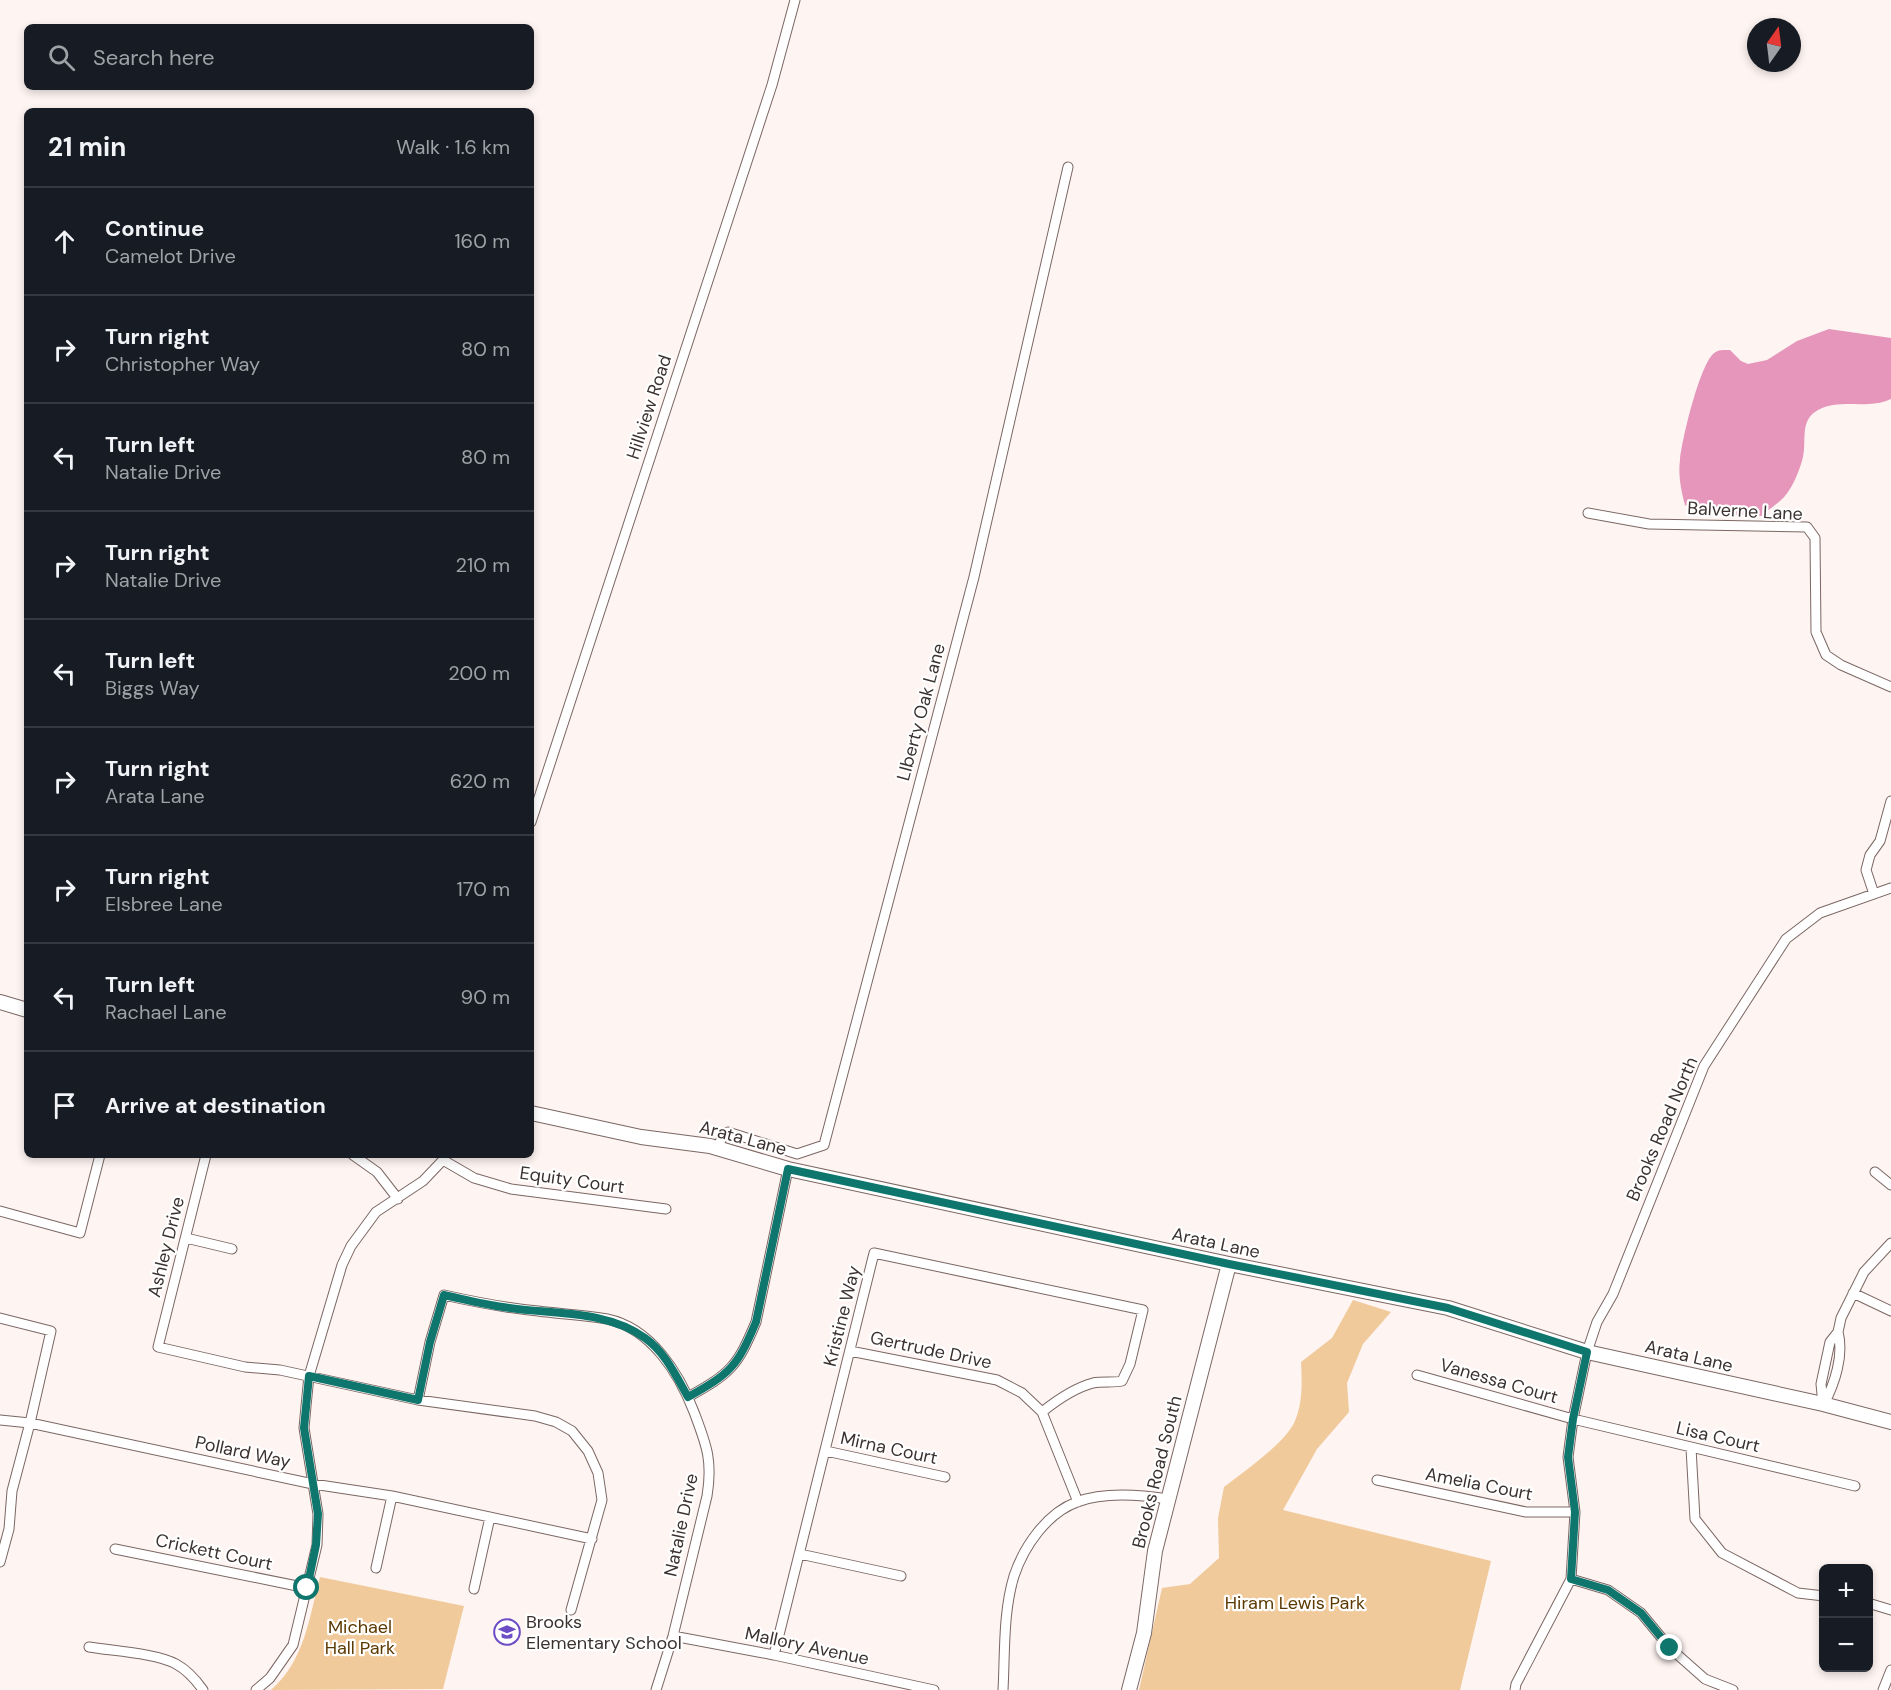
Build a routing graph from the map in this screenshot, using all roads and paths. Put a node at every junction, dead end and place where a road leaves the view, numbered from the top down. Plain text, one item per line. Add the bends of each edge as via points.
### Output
1 (795, 0) edge
2 (1068, 167) dead end
3 (1588, 513) dead end
4 (1891, 687) edge
5 (1891, 801) edge
6 (534, 813) edge
7 (1891, 888) edge
8 (1874, 894) junction
9 (0, 1002) edge
10 (24, 1009) edge
11 (534, 1114) edge
12 (718, 1148) junction
13 (99, 1158) edge
14 (205, 1158) edge
15 (357, 1158) edge
16 (443, 1158) edge
17 (445, 1158) edge
18 (788, 1169) junction
19 (1875, 1172) dead end
20 (1891, 1185) edge
21 (398, 1199) junction
22 (666, 1209) dead end
23 (0, 1211) edge
24 (186, 1238) junction
25 (1891, 1243) edge
26 (232, 1249) dead end
27 (1229, 1264) junction
28 (1853, 1293) junction
29 (1891, 1311) edge
30 (0, 1318) edge
31 (850, 1351) junction
32 (1587, 1352) junction
33 (1417, 1375) dead end
34 (309, 1376) junction
35 (688, 1397) junction
36 (418, 1400) junction
37 (1823, 1404) junction
38 (1042, 1412) junction
39 (1573, 1419) junction
40 (0, 1420) edge
41 (1891, 1422) edge
42 (30, 1423) junction
43 (1691, 1448) junction
44 (826, 1451) junction
45 (945, 1477) dead end
46 (1377, 1480) dead end
47 (313, 1484) junction
48 (1855, 1486) dead end
49 (392, 1496) junction
50 (1168, 1499) junction
51 (1078, 1502) junction
52 (0, 1508) edge
53 (10, 1509) junction
54 (1575, 1512) junction
55 (490, 1517) junction
56 (592, 1539) junction
57 (115, 1549) dead end
58 (800, 1554) junction
59 (0, 1562) edge
60 (376, 1568) dead end
61 (901, 1576) dead end
62 (1571, 1579) junction
63 (307, 1588) junction
64 (474, 1589) dead end
65 (1819, 1595) edge
66 (1873, 1604) edge
67 (571, 1610) dead end
68 (1891, 1610) edge
69 (672, 1636) junction
70 (88, 1647) dead end
71 (774, 1655) junction
72 (1891, 1670) edge
73 (203, 1690) edge
74 (256, 1690) edge
75 (656, 1690) edge
76 (934, 1690) edge
77 (1003, 1690) edge
78 (1129, 1690) edge
79 (1515, 1690) edge
80 (1733, 1690) edge
81 (1883, 1690) edge

1 - 6 street, Hillview Road via 769,93
2 - 12 street, LIberty Oak Lane via 974,577 824,1145 797,1154 728,1132 723,1134
3 - 4 street, Balverne Lane via 1648,524 1808,527 1815,538 1816,632 1826,655
5 - 8 street via 1880,841 1866,870
7 - 8 street, Brooks Road North
8 - 32 street, Brooks Road North via 1820,913 1786,939 1704,1066
9 - 10 street
11 - 12 street, Arata Lane via 641,1137
12 - 18 street, Arata Lane
13 - 23 street via 80,1233
14 - 24 street, Ashley Drive
15 - 21 street via 377,1172
16 - 21 street via 423,1181
17 - 22 street, Equity Court via 474,1178 511,1189
18 - 27 street, Arata Lane
18 - 35 street via 756,1322 746,1345 733,1368
19 - 20 street
21 - 34 street via 376,1212 351,1246
24 - 26 street
24 - 34 street, Ashley Drive via 158,1347 245,1367
25 - 28 street via 1864,1272
27 - 32 street, Arata Lane via 1448,1308
27 - 50 street, Brooks Road South
28 - 29 street
28 - 37 street via 1830,1342 1821,1384
30 - 42 street via 51,1331
31 - 38 street, Gertrude Drive via 997,1380 1022,1393
31 - 38 street, Kristine Way via 874,1253 1143,1310 1122,1381 1085,1386
31 - 44 street, Kristine Way
32 - 37 street, Arata Lane
32 - 39 street, Brooks Road North
33 - 39 street, Vanessa Court
34 - 36 street
34 - 47 street via 304,1428
35 - 36 street, Natalie Drive via 664,1356 628,1327 608,1319 503,1307 444,1295
35 - 69 street, Natalie Drive via 708,1449 711,1474
36 - 56 street via 535,1416 572,1431 588,1451 598,1473 602,1500
37 - 41 street, Arata Lane
38 - 51 street, Gertrude Drive
39 - 43 street, Lisa Court
39 - 54 street, Brooks Road North via 1568,1457
40 - 42 street, Pollard Way
42 - 47 street, Pollard Way
42 - 53 street
43 - 48 street, Lisa Court
43 - 65 street via 1695,1519 1722,1553 1798,1593
44 - 45 street, Mirna Court
44 - 58 street, Kristine Way
46 - 54 street, Amelia Court via 1526,1512
47 - 49 street, Pollard Way
47 - 63 street via 318,1514
49 - 55 street, Pollard Way
49 - 60 street
50 - 51 street via 1138,1495
50 - 78 street, Brooks Road South via 1155,1551 1144,1633
51 - 77 street via 1051,1518 1030,1542 1014,1576 1007,1611
52 - 53 street
53 - 59 street
54 - 62 street, Brooks Road North
55 - 56 street, Pollard Way
55 - 64 street
56 - 67 street
57 - 63 street, Crickett Court
58 - 61 street
58 - 71 street, Kristine Way
62 - 79 street
62 - 80 street via 1608,1590 1641,1613 1670,1648 1705,1680
63 - 74 street via 293,1645 270,1678
66 - 68 street
69 - 71 street, Mallory Avenue
69 - 75 street, Natalie Drive
70 - 73 street via 176,1664
71 - 76 street, Mallory Avenue
72 - 81 street

